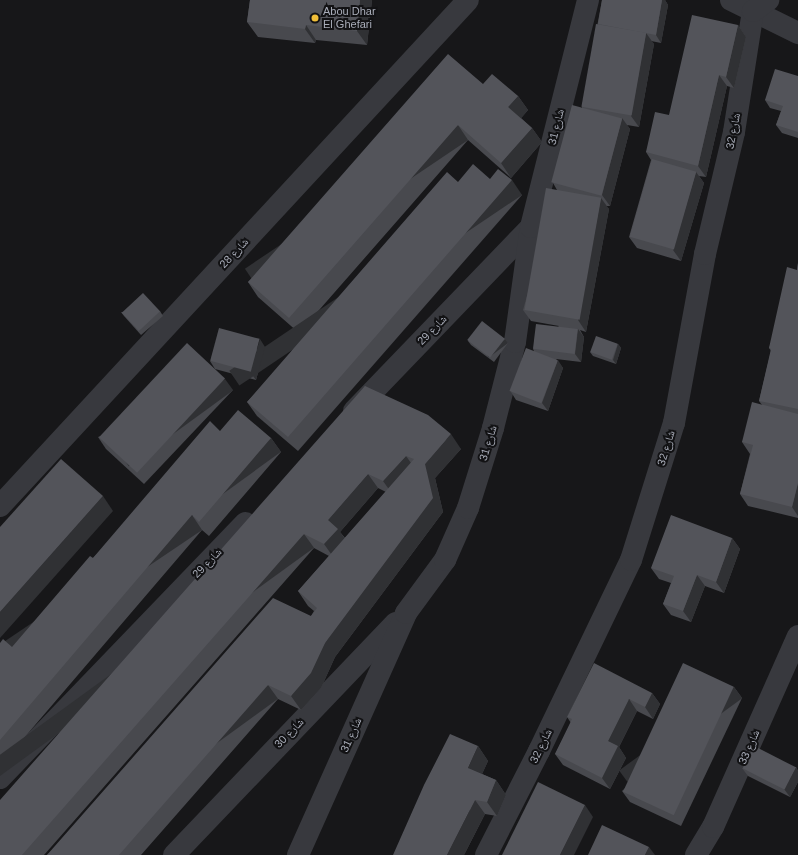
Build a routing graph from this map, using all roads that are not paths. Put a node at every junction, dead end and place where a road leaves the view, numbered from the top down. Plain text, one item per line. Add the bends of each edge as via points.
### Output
1 (468, 0) edge
2 (588, 0) edge
3 (731, 0) edge
4 (760, 5) edge
5 (798, 33) edge
6 (531, 227) junction
7 (337, 428) edge
8 (0, 506) edge
9 (260, 508) edge
10 (406, 613) junction
11 (798, 636) edge
12 (0, 778) edge
13 (174, 855) edge
14 (298, 855) edge
15 (486, 855) edge
16 (696, 855) edge

1 - 8 street, شارع 28
2 - 6 street, شارع 31
3 - 4 street
4 - 5 street
4 - 15 street, شارع 32 via 734,132 705,254 674,423 631,560 539,752
6 - 7 street, شارع 29
6 - 10 street, شارع 31 via 515,342 493,428 468,508 445,560
9 - 12 street, شارع 29
10 - 13 street, شارع 30
10 - 14 street, شارع 31
11 - 16 street, شارع 33 via 713,827

